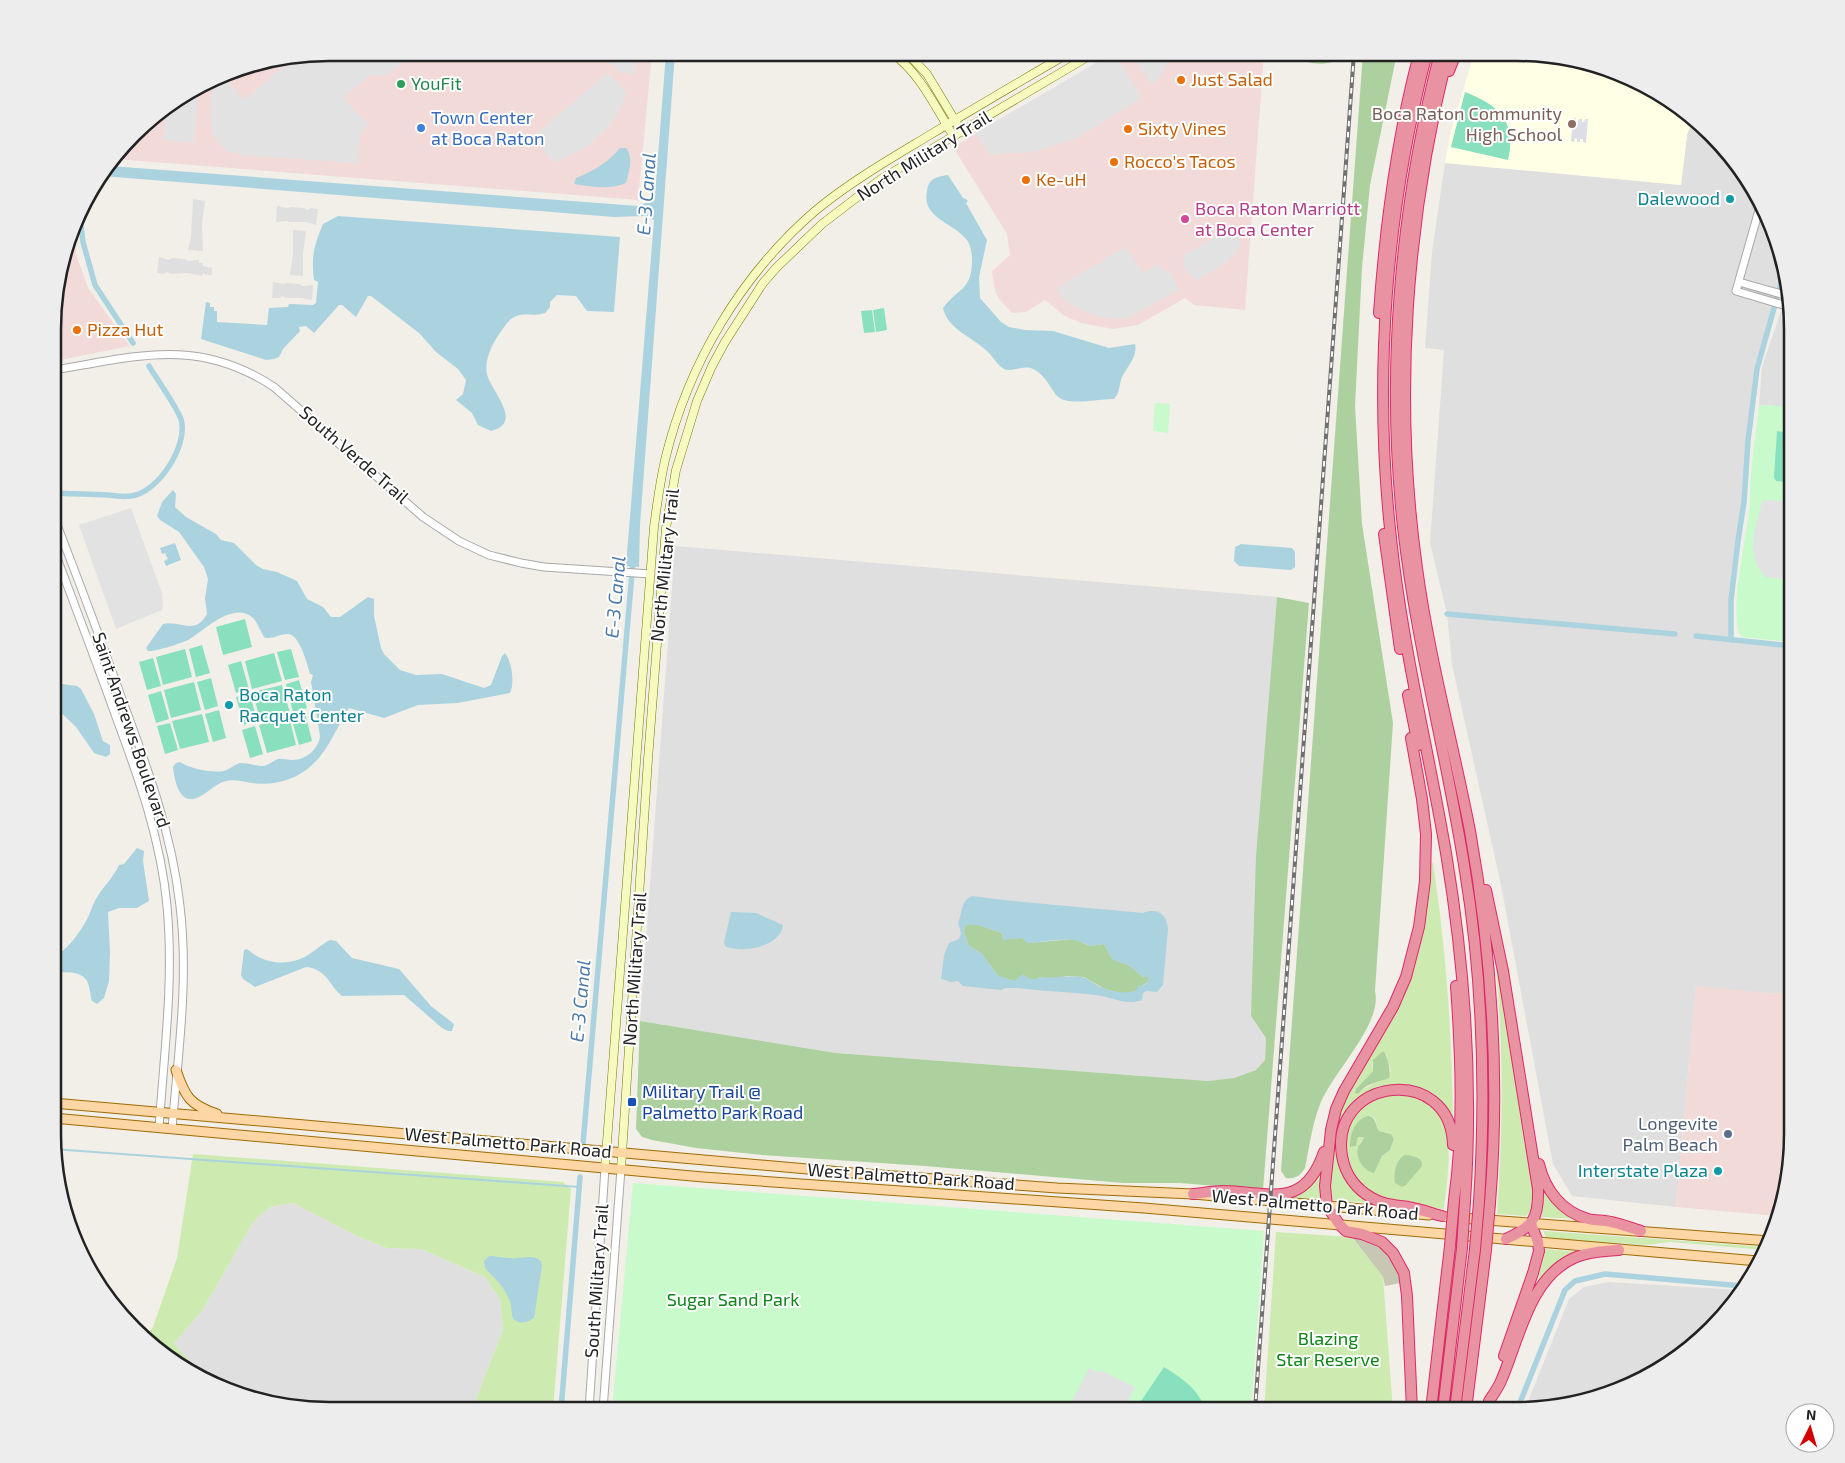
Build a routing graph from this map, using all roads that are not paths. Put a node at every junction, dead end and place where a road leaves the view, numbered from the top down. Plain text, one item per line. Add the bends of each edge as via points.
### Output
1 (902, 61) edge
2 (915, 61) edge
3 (1055, 61) edge
4 (1081, 61) edge
5 (1418, 61) edge
6 (1425, 61) edge
7 (1438, 61) edge
8 (1446, 61) edge
9 (1453, 61) edge
10 (1436, 104) junction
11 (954, 120) junction
12 (946, 125) junction
13 (962, 132) junction
14 (954, 137) junction
15 (1758, 215) edge
16 (1738, 282) junction
17 (1781, 294) edge
18 (1782, 304) edge
19 (61, 369) edge
20 (61, 536) edge
21 (61, 569) edge
22 (647, 574) junction
23 (642, 696) junction
24 (652, 711) junction
25 (1412, 715) junction
26 (1470, 831) junction
27 (176, 1070) junction
28 (1522, 1094) junction
29 (61, 1104) edge
30 (160, 1113) junction
31 (173, 1114) junction
32 (61, 1119) edge
33 (232, 1119) junction
34 (1459, 1121) junction
35 (159, 1128) junction
36 (172, 1129) junction
37 (1331, 1130) junction
38 (388, 1133) junction
39 (387, 1148) junction
40 (606, 1152) junction
41 (622, 1153) junction
42 (605, 1168) junction
43 (621, 1169) junction
44 (954, 1180) junction
45 (1466, 1187) junction
46 (953, 1194) junction
47 (1193, 1194) junction
48 (1460, 1200) junction
49 (1484, 1202) junction
50 (1327, 1206) junction
51 (1442, 1216) junction
52 (1339, 1224) junction
53 (1532, 1224) junction
54 (1640, 1231) junction
55 (1506, 1239) junction
56 (1761, 1241) edge
57 (1538, 1242) junction
58 (1480, 1250) junction
59 (1619, 1250) junction
60 (1752, 1261) edge
61 (590, 1402) edge
62 (604, 1402) edge
63 (1412, 1402) edge
64 (1432, 1402) edge
65 (1444, 1402) edge
66 (1457, 1402) edge
67 (1467, 1402) edge
68 (1489, 1402) edge
69 (1490, 1402) edge

1 - 12 main road via 920,81
2 - 11 main road via 927,74
3 - 11 main road, North Military Trail
4 - 13 main road, North Military Trail
5 - 25 highway via 1405,109 1389,208 1381,286 1377,382 1378,469 1385,547
6 - 45 highway via 1405,158 1391,252 1384,343 1384,440 1400,607 1446,851 1459,948 1468,1073
7 - 49 highway via 1420,144 1405,241 1398,356 1398,453 1402,519 1414,611 1458,832 1476,950 1483,1068
8 - 10 highway
9 - 10 highway
10 - 26 highway via 1419,199 1410,278 1406,356 1407,453 1422,605
11 - 12 main road, North Military Trail
11 - 13 main road
12 - 14 main road
12 - 22 main road, North Military Trail via 876,167 816,211 768,258 729,310 696,370 672,435 660,484
13 - 14 main road, North Military Trail
14 - 24 main road, North Military Trail via 881,179 802,241 763,283 712,366 684,441 670,501
15 - 16 street
16 - 17 street
16 - 18 street via 1736,290
19 - 22 street, South Verde Trail via 163,353 193,354 231,364 274,387 423,517 459,541 521,563
20 - 27 street, Saint Andrews Boulevard via 151,778 172,855 183,961
21 - 30 street, Saint Andrews Boulevard via 138,778 159,854 170,960
22 - 23 main road, North Military Trail
23 - 24 main road
23 - 40 main road, North Military Trail
24 - 41 main road, North Military Trail
25 - 34 highway via 1439,852 1451,939 1458,1035
25 - 37 highway via 1410,731 1426,834 1425,889 1419,927 1400,992 1340,1099
26 - 28 highway via 1503,972
26 - 49 highway via 1491,992 1494,1060 1494,1138
27 - 31 street, Saint Andrews Boulevard
27 - 33 main road via 191,1102
28 - 53 highway via 1538,1188
28 - 54 highway via 1541,1171 1557,1200 1567,1210 1586,1218
29 - 30 main road, West Palmetto Park Road
30 - 31 main road, West Palmetto Park Road
30 - 35 street, Saint Andrews Boulevard
31 - 33 main road, West Palmetto Park Road
31 - 36 street, Saint Andrews Boulevard
32 - 35 main road, West Palmetto Park Road
33 - 38 main road, West Palmetto Park Road
34 - 45 highway
34 - 48 highway via 1457,1179
35 - 36 main road, West Palmetto Park Road
36 - 39 main road, West Palmetto Park Road
37 - 47 highway via 1316,1170 1309,1181 1294,1191 1280,1196 1223,1191
37 - 50 highway via 1325,1179
38 - 39 main road
38 - 40 main road, West Palmetto Park Road
39 - 42 main road, West Palmetto Park Road
40 - 41 main road, West Palmetto Park Road
40 - 42 main road, South Military Trail
41 - 43 main road, South Military Trail
41 - 44 main road, West Palmetto Park Road
42 - 43 main road, West Palmetto Park Road
42 - 61 street, South Military Trail
43 - 46 main road, West Palmetto Park Road
43 - 62 street, South Military Trail
44 - 46 main road
44 - 47 main road, West Palmetto Park Road
45 - 48 highway
46 - 52 main road, West Palmetto Park Road
47 - 50 main road, West Palmetto Park Road
48 - 51 highway via 1452,1135 1448,1120 1436,1104 1417,1092 1395,1089 1373,1094 1355,1108 1344,1127 1341,1147 1345,1166 1355,1184 1383,1204
48 - 64 highway, bridge via 1450,1246
48 - 65 highway, bridge via 1462,1248
49 - 58 highway, bridge
50 - 51 main road, West Palmetto Park Road
50 - 52 highway
51 - 53 main road, West Palmetto Park Road
52 - 55 main road, West Palmetto Park Road
52 - 63 highway via 1346,1231 1382,1242 1401,1266 1407,1289
53 - 54 main road, West Palmetto Park Road
53 - 55 highway
53 - 57 highway
54 - 56 main road, West Palmetto Park Road
55 - 57 main road, West Palmetto Park Road
57 - 59 main road, West Palmetto Park Road
57 - 68 highway via 1535,1266
58 - 66 highway
58 - 67 highway
59 - 60 main road, West Palmetto Park Road
59 - 69 highway via 1576,1257 1545,1280 1532,1302

